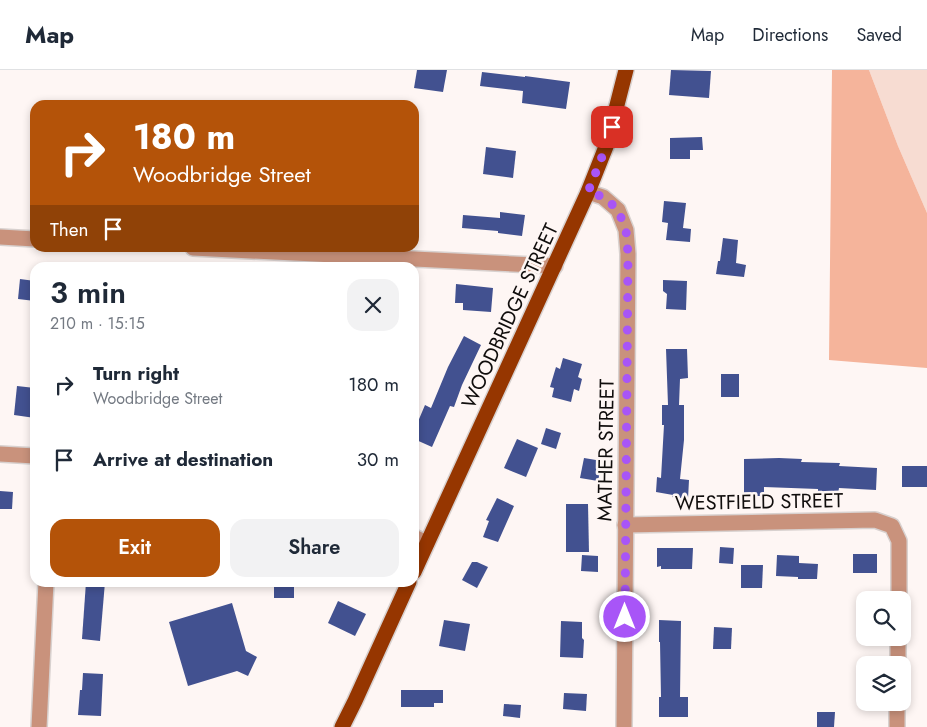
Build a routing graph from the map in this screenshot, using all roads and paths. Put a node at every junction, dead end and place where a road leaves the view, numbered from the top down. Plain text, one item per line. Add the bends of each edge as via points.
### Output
1 (626, 70) edge
2 (588, 192) junction
3 (0, 237) edge
4 (30, 240) edge
5 (273, 252) edge
6 (555, 266) junction
7 (0, 454) edge
8 (30, 456) edge
9 (625, 525) junction
10 (420, 540) edge
11 (46, 587) edge
12 (407, 587) edge
13 (899, 591) edge
14 (897, 711) edge
15 (39, 727) edge
16 (342, 727) edge
17 (624, 727) edge
18 (897, 727) edge

1 - 2 main road, WOODBRIDGE STREET via 607,144
2 - 6 main road, WOODBRIDGE STREET
2 - 9 street, MATHER STREET via 604,197 618,210 626,230
3 - 4 street
5 - 6 street
6 - 10 main road, WOODBRIDGE STREET
7 - 8 street
9 - 13 street, WESTFIELD STREET via 875,520 892,526 900,541
9 - 17 street, MATHER STREET
11 - 15 street
12 - 16 main road
14 - 18 street

